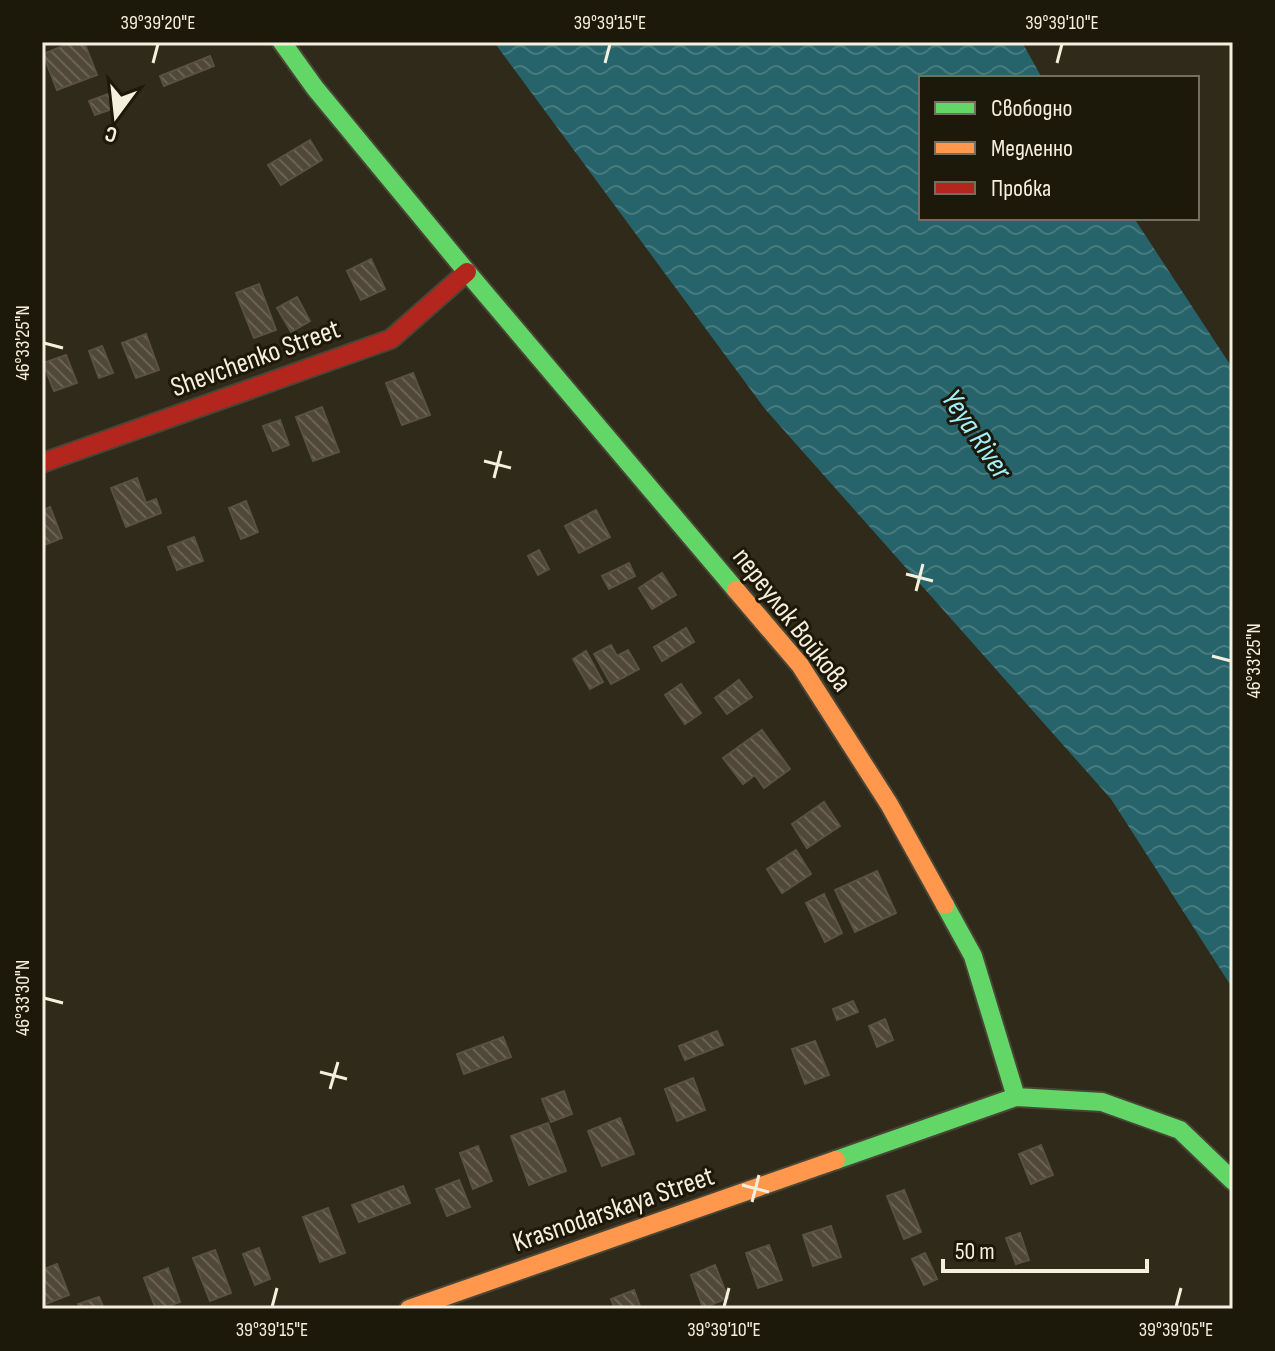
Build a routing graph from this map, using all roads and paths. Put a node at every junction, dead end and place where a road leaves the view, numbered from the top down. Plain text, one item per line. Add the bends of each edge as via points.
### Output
1 (282, 42) edge
2 (467, 272) junction
3 (42, 463) edge
4 (1016, 1097) junction
5 (1233, 1181) edge
6 (409, 1309) edge

1 - 2 street, переулок Войкова
2 - 3 street, Shevchenko Street via 391,339
2 - 4 street, переулок Войкова via 800,665 889,804 973,956
4 - 5 street via 1102,1102 1180,1130
4 - 6 street, Krasnodarskaya Street

